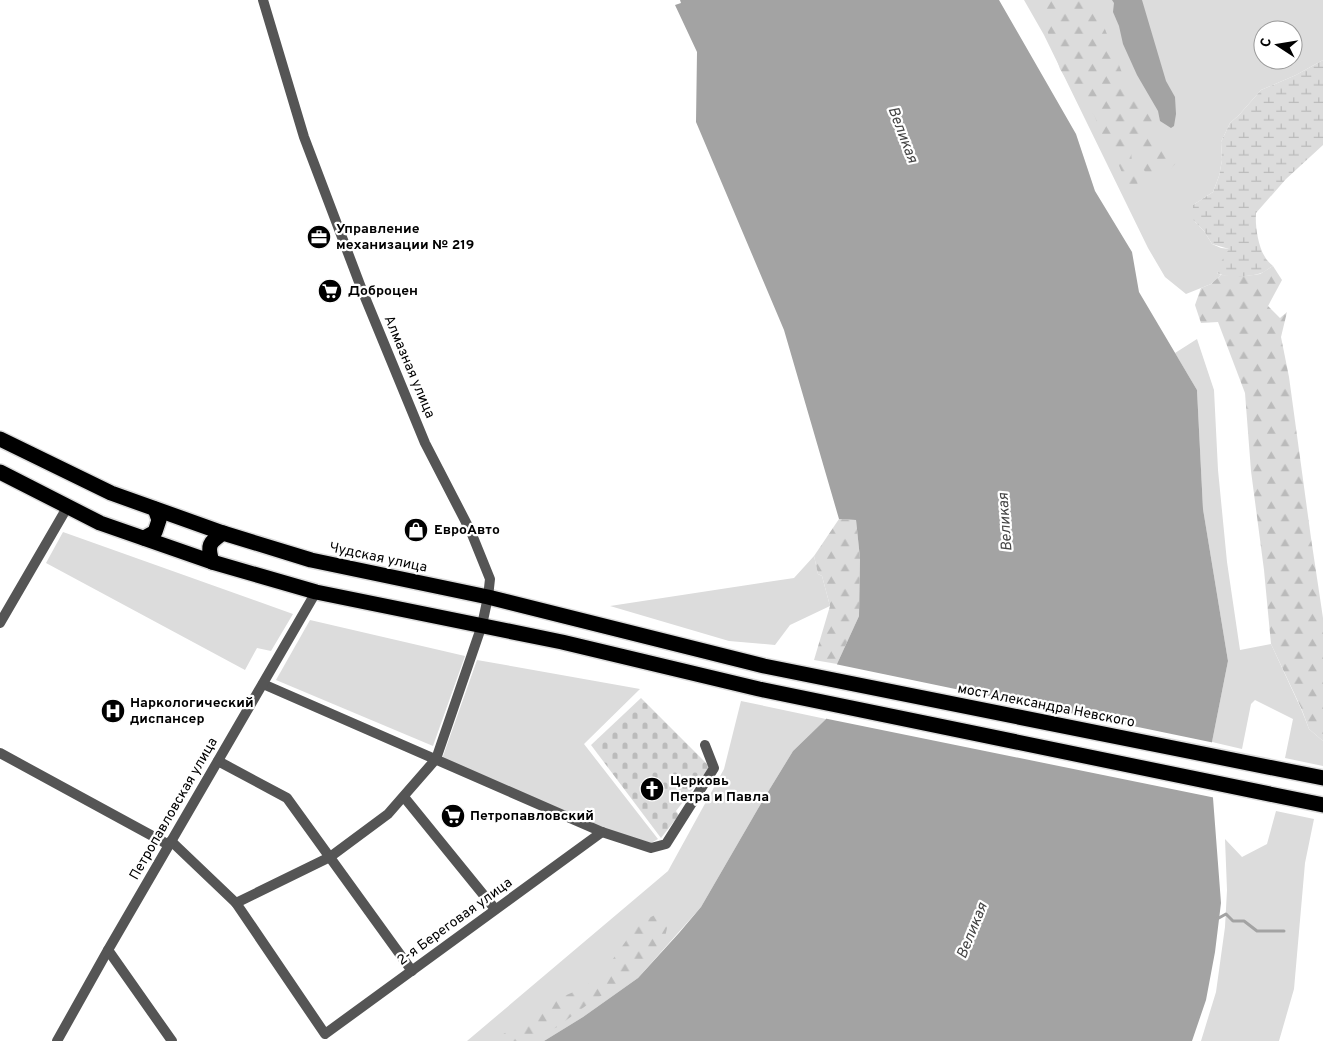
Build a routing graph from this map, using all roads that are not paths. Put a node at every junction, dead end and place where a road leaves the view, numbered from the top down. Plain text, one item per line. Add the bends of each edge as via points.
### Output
1 (264, 0) edge
2 (0, 439) edge
3 (0, 472) edge
4 (68, 506) junction
5 (155, 509) junction
6 (223, 533) junction
7 (144, 538) junction
8 (212, 562) junction
9 (316, 592) junction
10 (488, 597) junction
11 (0, 623) edge
12 (482, 625) junction
13 (764, 666) joint
14 (263, 684) junction
15 (705, 746) dead end
16 (0, 753) edge
17 (436, 759) junction
18 (218, 761) junction
19 (1323, 777) edge
20 (404, 797) junction
21 (1320, 805) edge
22 (602, 832) junction
23 (170, 843) junction
24 (330, 857) junction
25 (236, 903) junction
26 (496, 910) junction
27 (108, 950) junction
28 (412, 971) junction
29 (57, 1041) edge
30 (172, 1041) edge

1 - 10 street, Алмазная улица via 304,137 425,443 481,556 490,579
2 - 5 highway, Чудская улица via 111,493
3 - 4 highway
4 - 7 highway
4 - 11 street
5 - 6 highway, Чудская улица
5 - 7 highway via 159,520 155,532
6 - 8 highway via 212,541 209,551
6 - 10 highway, Чудская улица via 311,560
7 - 8 highway
8 - 9 highway
9 - 12 highway
9 - 14 street, Петропавловская улица
10 - 12 street, Алмазная улица
10 - 13 highway, Чудская улица
12 - 17 street, Алмазная улица
12 - 21 highway via 759,689
13 - 19 highway, мост Александра Невского
14 - 17 street
14 - 18 street, Петропавловская улица
15 - 22 street via 714,768 666,844 651,848
16 - 23 street
17 - 20 street
17 - 22 street
18 - 23 street, Петропавловская улица
18 - 24 street via 287,798
20 - 24 street via 388,814
20 - 26 street
22 - 26 street, 2-я Береговая улица
23 - 25 street
23 - 27 street, Петропавловская улица
24 - 25 street
24 - 28 street
25 - 28 street, 2-я Береговая улица via 325,1034
26 - 28 street, 2-я Береговая улица
27 - 29 street, Петропавловская улица
27 - 30 street

